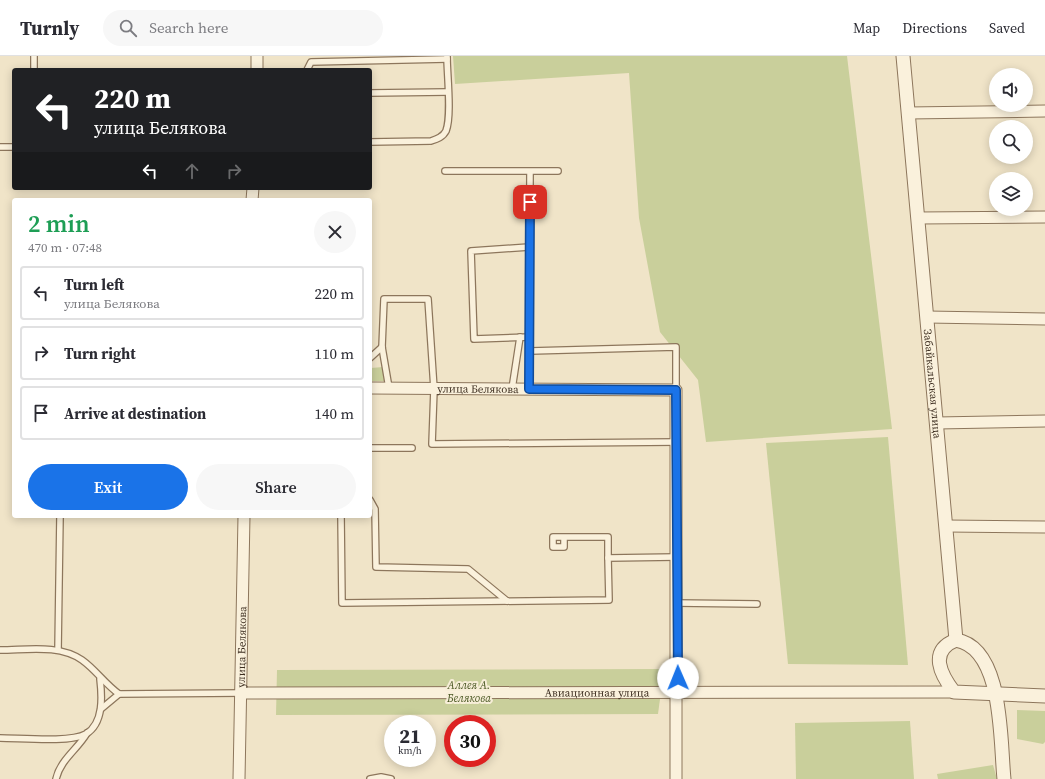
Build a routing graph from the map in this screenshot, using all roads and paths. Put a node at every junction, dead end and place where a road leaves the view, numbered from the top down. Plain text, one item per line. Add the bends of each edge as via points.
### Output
1 (34, 56) edge
2 (257, 56) edge
3 (903, 56) edge
4 (447, 58) edge
5 (34, 68) edge
6 (257, 68) edge
7 (308, 68) edge
8 (447, 92) junction
9 (372, 93) edge
10 (1045, 111) edge
11 (908, 113) junction
12 (372, 142) edge
13 (0, 147) edge
14 (12, 147) edge
15 (445, 171) dead end
16 (558, 171) dead end
17 (530, 172) junction
18 (1045, 217) edge
19 (918, 218) junction
20 (529, 247) junction
21 (927, 317) junction
22 (1045, 319) edge
23 (520, 337) junction
24 (530, 337) junction
25 (382, 348) junction
26 (530, 351) junction
27 (372, 356) edge
28 (372, 388) edge
29 (389, 388) junction
30 (434, 389) junction
31 (512, 389) junction
32 (529, 389) junction
33 (676, 390) junction
34 (1045, 421) edge
35 (937, 422) junction
36 (676, 442) junction
37 (372, 448) edge
38 (412, 448) dead end
39 (372, 504) edge
40 (60, 518) edge
41 (244, 518) edge
42 (341, 518) edge
43 (946, 526) junction
44 (1045, 527) edge
45 (564, 537) dead end
46 (676, 557) junction
47 (608, 558) junction
48 (507, 601) junction
49 (676, 603) junction
50 (758, 604) dead end
51 (956, 640) junction
52 (0, 650) edge
53 (58, 650) junction
54 (100, 679) junction
55 (954, 692) junction
56 (241, 693) junction
57 (677, 693) junction
58 (119, 694) junction
59 (996, 694) junction
60 (1045, 696) edge
61 (101, 709) junction
62 (87, 733) junction
63 (0, 738) edge
64 (56, 779) edge
65 (239, 779) edge
66 (370, 779) edge
67 (391, 779) edge
68 (676, 779) edge
69 (1004, 779) edge

1 - 5 lane
2 - 6 street
3 - 11 street, Забайкальская улица
4 - 7 lane via 311,62
4 - 8 lane
8 - 9 lane
8 - 12 lane via 448,117 445,132 439,139
10 - 11 street
11 - 19 street, Забайкальская улица
13 - 14 lane
15 - 17 lane
16 - 17 lane
17 - 20 lane
18 - 19 street
19 - 21 street, Забайкальская улица
20 - 23 lane via 471,251 474,339
20 - 24 lane
21 - 22 street
21 - 35 street, Забайкальская улица
23 - 24 lane
23 - 31 lane
24 - 26 lane
25 - 27 lane
25 - 29 lane
25 - 30 lane via 384,299 428,299
26 - 32 lane
26 - 33 lane via 676,347
28 - 29 street, улица Белякова
29 - 30 street, улица Белякова
30 - 31 street, улица Белякова
30 - 36 lane via 432,444
31 - 32 street, улица Белякова
32 - 33 street, улица Белякова
33 - 36 street
34 - 35 street
35 - 43 street, Забайкальская улица
36 - 46 street
37 - 38 lane
39 - 48 lane via 375,509 376,567 468,568
40 - 53 lane
41 - 56 street, улица Белякова
42 - 48 lane via 342,603
43 - 44 street
43 - 51 street, Забайкальская улица
45 - 47 lane via 608,537
46 - 47 lane
46 - 49 street
47 - 48 lane via 609,600
49 - 50 lane
49 - 57 street
51 - 55 street via 946,645 939,661 944,677
51 - 59 street via 969,643 980,653 992,678
52 - 53 lane
53 - 54 lane via 82,660
54 - 58 lane
54 - 61 lane
55 - 57 street, Авиационная улица
55 - 59 street, Авиационная улица
56 - 57 street, Авиационная улица
56 - 58 lane
56 - 65 street, улица Белякова
57 - 68 street
58 - 61 lane
59 - 60 street, Авиационная улица
59 - 69 street
61 - 62 lane via 94,725
62 - 63 lane via 67,738
62 - 64 lane via 81,744 58,770
66 - 67 lane

